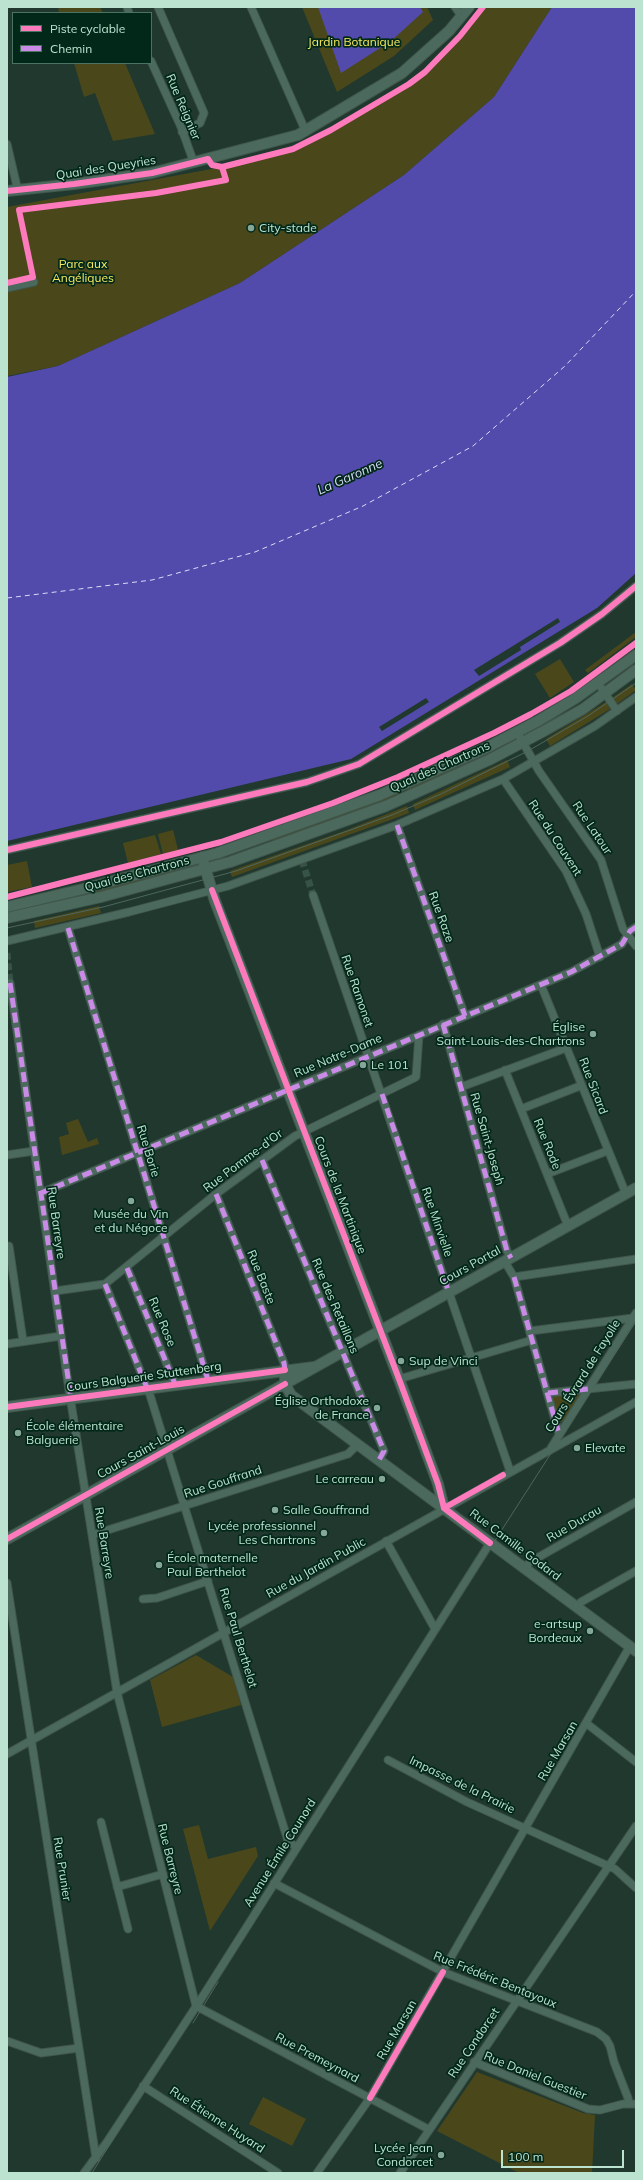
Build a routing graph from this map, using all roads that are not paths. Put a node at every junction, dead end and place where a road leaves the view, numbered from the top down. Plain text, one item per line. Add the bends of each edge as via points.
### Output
1 (158, 7) edge
2 (251, 7) edge
3 (455, 7) edge
4 (469, 7) edge
5 (462, 17) junction
6 (152, 63) edge
7 (182, 132) junction
8 (306, 132) junction
9 (7, 144) edge
10 (194, 163) junction
11 (7, 191) edge
12 (18, 191) junction
13 (34, 282) dead end
14 (7, 288) edge
15 (636, 586) edge
16 (636, 655) edge
17 (636, 670) edge
18 (598, 683) junction
19 (604, 693) junction
20 (636, 698) edge
21 (617, 711) junction
22 (517, 732) junction
23 (523, 743) junction
24 (534, 762) junction
25 (503, 779) junction
26 (397, 825) junction
27 (7, 850) edge
28 (202, 857) junction
29 (206, 869) junction
30 (212, 890) junction
31 (313, 895) tunnel mouth
32 (7, 907) edge
33 (7, 918) edge
34 (68, 928) junction
35 (636, 928) edge
36 (628, 935) junction
37 (7, 941) edge
38 (636, 946) edge
39 (600, 957) junction
40 (10, 983) dead end
41 (541, 985) junction
42 (465, 1016) junction
43 (443, 1024) junction
44 (419, 1034) junction
45 (566, 1048) junction
46 (368, 1056) junction
47 (505, 1070) junction
48 (580, 1086) junction
49 (461, 1087) junction
50 (288, 1089) junction
51 (382, 1094) junction
52 (521, 1109) junction
53 (304, 1131) junction
54 (607, 1150) junction
55 (34, 1151) junction
56 (138, 1153) junction
57 (7, 1154) edge
58 (262, 1160) junction
59 (547, 1174) junction
60 (636, 1188) edge
61 (41, 1193) junction
62 (216, 1194) junction
63 (626, 1194) junction
64 (568, 1226) junction
65 (164, 1238) junction
66 (9, 1246) dead end
67 (636, 1259) edge
68 (508, 1260) junction
69 (127, 1268) junction
70 (514, 1277) junction
71 (105, 1284) junction
72 (55, 1291) junction
73 (449, 1293) junction
74 (634, 1316) edge
75 (381, 1331) junction
76 (530, 1331) junction
77 (61, 1336) junction
78 (532, 1340) junction
79 (23, 1341) junction
80 (7, 1344) edge
81 (343, 1352) junction
82 (472, 1358) junction
83 (318, 1366) junction
84 (285, 1370) junction
85 (399, 1379) junction
86 (208, 1380) junction
87 (175, 1384) junction
88 (286, 1384) junction
89 (636, 1384) edge
90 (147, 1388) junction
91 (588, 1389) junction
92 (548, 1393) junction
93 (71, 1398) junction
94 (636, 1402) edge
95 (7, 1407) edge
96 (559, 1434) junction
97 (358, 1444) junction
98 (167, 1450) junction
99 (550, 1450) junction
100 (379, 1460) junction
101 (510, 1471) junction
102 (86, 1495) junction
103 (636, 1502) edge
104 (185, 1506) junction
105 (444, 1508) junction
106 (92, 1535) junction
107 (7, 1539) edge
108 (386, 1541) junction
109 (490, 1543) junction
110 (525, 1568) junction
111 (636, 1571) edge
112 (208, 1581) junction
113 (7, 1583) edge
114 (143, 1599) dead end
115 (577, 1607) junction
116 (435, 1629) junction
117 (224, 1632) junction
118 (633, 1649) edge
119 (116, 1692) junction
120 (586, 1723) junction
121 (30, 1740) junction
122 (7, 1754) edge
123 (388, 1760) dead end
124 (636, 1762) edge
125 (101, 1822) dead end
126 (636, 1826) edge
127 (526, 1829) junction
128 (296, 1847) junction
129 (609, 1866) junction
130 (163, 1874) junction
131 (274, 1883) junction
132 (117, 1887) junction
133 (636, 1888) edge
134 (128, 1929) dead end
135 (443, 1972) junction
136 (516, 2001) junction
137 (196, 2006) junction
138 (7, 2041) edge
139 (78, 2048) junction
140 (474, 2062) junction
141 (143, 2086) junction
142 (370, 2098) junction
143 (632, 2104) edge
144 (428, 2129) junction
145 (96, 2158) junction
146 (84, 2173) edge
147 (278, 2173) edge
148 (317, 2173) edge
149 (400, 2173) edge

1 - 7 street via 204,113 200,123
2 - 8 street
3 - 5 street
4 - 5 main road, Quai des Queyries
5 - 8 main road, Quai des Queyries via 417,62
6 - 7 street, Rue Reignier
7 - 10 street, Rue Reignier
8 - 10 main road, Quai des Queyries
9 - 12 street
10 - 12 main road, Quai des Queyries via 152,173
11 - 12 main road, Quai des Queyries
13 - 14 street
15 - 27 street via 560,643 359,764 307,782
16 - 18 main road, Quai des Chartrons
17 - 19 main road, Quai des Chartrons
18 - 19 street
18 - 22 main road, Quai des Chartrons
19 - 21 street
19 - 23 main road, Quai des Chartrons via 583,709
20 - 21 street
21 - 24 street
22 - 23 street, Rue Latour
22 - 28 main road, Quai des Chartrons via 380,795
23 - 24 street, Rue Latour
23 - 29 main road, Quai des Chartrons via 386,806 295,840
24 - 25 street
24 - 36 street, Rue Latour via 601,860 623,929
25 - 26 street
25 - 39 street, Rue du Couvent via 566,871 586,914
26 - 30 street
26 - 42 street, Rue Raze
28 - 29 main road, Cours de la Martinique
28 - 32 main road, Quai des Chartrons via 83,890
29 - 30 main road, Cours de la Martinique
29 - 33 main road, Quai des Chartrons via 101,897
30 - 34 street
30 - 50 main road, Cours de la Martinique
31 - 46 street, Rue Ramonet
34 - 37 street
34 - 56 street, Rue Borie
35 - 36 street, Rue Notre-Dame
36 - 38 street, Rue Latour
36 - 39 street, Rue Notre-Dame via 622,944
39 - 41 street, Rue Notre-Dame
40 - 55 street, Rue Barreyre
41 - 42 street, Rue Notre-Dame
41 - 45 street, Rue Sicard
42 - 43 street, Rue Notre-Dame
43 - 44 street, Rue Notre-Dame
43 - 49 street, Rue Saint-Joseph
44 - 46 street, Rue Notre-Dame
44 - 51 street, Rue Pomme-d'Or via 416,1077
45 - 47 street
45 - 48 street, Rue Sicard
46 - 50 street, Rue Notre-Dame
46 - 51 street, Rue Ramonet
47 - 49 street
47 - 52 street, Rue Rode
48 - 52 street
48 - 54 street, Rue Sicard
49 - 68 street, Rue Saint-Joseph
50 - 53 main road, Cours de la Martinique
50 - 56 street, Rue Notre-Dame
51 - 53 street, Rue Pomme-d'Or
51 - 73 street, Rue Minvielle
52 - 59 street, Rue Rode
53 - 58 street, Rue Pomme-d'Or
53 - 75 main road, Cours de la Martinique
54 - 59 street
54 - 63 street, Rue Sicard
55 - 57 street
55 - 61 street, Rue Barreyre
56 - 61 street, Rue Notre-Dame
56 - 65 street, Rue Borie
58 - 62 street, Rue Pomme-d'Or
58 - 81 street, Rue des Retaillons
59 - 64 street, Rue Rode
60 - 63 main road, Cours Portal
61 - 72 street, Rue Barreyre
62 - 65 street, Rue Pomme-d'Or
62 - 84 street, Rue Baste
63 - 64 main road, Cours Portal
64 - 68 main road, Cours Portal
65 - 69 street, Rue Pomme-d'Or
65 - 86 street, Rue Borie
66 - 79 street
67 - 70 street
68 - 70 street, Rue Saint-Joseph
68 - 73 main road, Cours Portal
69 - 71 street, Rue Pomme-d'Or
69 - 87 street, Rue Rose
70 - 76 street, Rue Saint-Joseph
71 - 72 street, Rue Pomme-d'Or
71 - 90 street, Rue Paul Berthelot
72 - 77 street, Rue Barreyre
73 - 75 main road, Cours Portal
73 - 82 street, Rue Minvielle
74 - 76 street
74 - 91 street, Cours Évrard de Fayolle
75 - 81 main road, Cours Portal
75 - 85 main road, Cours de la Martinique
76 - 78 street, Rue Saint-Joseph
77 - 79 street
77 - 93 street, Rue Barreyre
78 - 82 street
78 - 92 street, Rue Saint-Joseph
79 - 80 street
81 - 83 main road, Cours Portal
81 - 100 street, Rue des Retaillons via 384,1450
82 - 85 street
82 - 101 street, Rue Minvielle
83 - 84 main road, Cours Portal
83 - 88 main road, Cours Portal
84 - 86 main road, Cours Balguerie Stuttenberg
84 - 88 main road
85 - 105 main road, Cours de la Martinique via 438,1484
86 - 87 main road, Cours Balguerie Stuttenberg
87 - 90 main road, Cours Balguerie Stuttenberg
88 - 97 main road, Rue Camille Godard via 291,1395
88 - 98 main road, Cours Saint-Louis
89 - 91 street
90 - 93 main road, Cours Balguerie Stuttenberg
90 - 98 street, Rue Paul Berthelot
91 - 92 street
91 - 96 street, Cours Évrard de Fayolle
92 - 96 street, Rue Saint-Joseph
93 - 95 main road, Cours Balguerie Stuttenberg
93 - 102 street, Rue Barreyre
94 - 99 street, Rue du Jardin Public
96 - 99 street, Cours Évrard de Fayolle
97 - 100 main road, Rue Camille Godard
97 - 104 street, Rue Gouffrand via 348,1454
98 - 102 main road, Cours Saint-Louis
98 - 104 street, Rue Paul Berthelot
99 - 101 street, Rue du Jardin Public
100 - 105 main road, Rue Camille Godard
101 - 105 street, Rue du Jardin Public
102 - 106 street, Rue Barreyre
102 - 107 main road, Cours Saint-Louis
103 - 110 street, Rue Ducau via 530,1562
104 - 106 street, Rue Gouffrand
104 - 112 street, Rue Paul Berthelot
105 - 108 street, Rue du Jardin Public
105 - 109 main road, Rue Camille Godard
106 - 119 street, Rue Barreyre
108 - 116 street
108 - 117 street, Rue du Jardin Public
109 - 110 main road, Rue Camille Godard
109 - 116 street, Avenue Émile Counord
110 - 115 main road, Rue Camille Godard
111 - 115 street via 581,1602
112 - 114 street via 157,1598
112 - 117 street, Rue Paul Berthelot
113 - 121 street, Rue Prunier
115 - 118 main road, Rue Camille Godard
116 - 128 street, Avenue Émile Counord
117 - 119 street, Rue du Jardin Public
117 - 128 street, Rue Paul Berthelot via 288,1841
118 - 120 street, Rue Marsan
119 - 121 street, Rue du Jardin Public
119 - 130 street, Rue Barreyre
120 - 124 street
120 - 127 street, Rue Marsan
121 - 122 street, Rue du Jardin Public
121 - 139 street, Rue Prunier
123 - 127 street, Impasse de la Prairie via 467,1802
125 - 132 street
126 - 129 street, Rue Condorcet
127 - 129 street, Impasse de la Prairie
127 - 135 street, Rue Marsan
128 - 131 street, Avenue Émile Counord
129 - 133 street, Impasse de la Prairie
129 - 136 street, Rue Condorcet
130 - 132 street
130 - 137 street, Rue Barreyre
131 - 135 street, Rue Frédéric Bentayoux
131 - 137 street, Avenue Émile Counord
132 - 134 street
135 - 136 street, Rue Frédéric Bentayoux
135 - 142 street, Rue Marsan
136 - 140 street, Rue Condorcet
136 - 143 street, Rue Frédéric Bentayoux via 603,2036 610,2046
137 - 141 street, Avenue Émile Counord
137 - 142 street, Rue Premeynard
138 - 139 street via 41,2053
139 - 145 street, Rue Prunier
140 - 143 street, Rue Daniel Guestier via 588,2109 600,2110
140 - 144 street, Rue Condorcet
141 - 145 street, Avenue Émile Counord
141 - 147 street, Rue Étienne Huyard
142 - 144 street, Rue Premeynard
142 - 148 street, Rue Marsan
144 - 149 street, Rue Condorcet
145 - 146 street, Avenue Émile Counord

